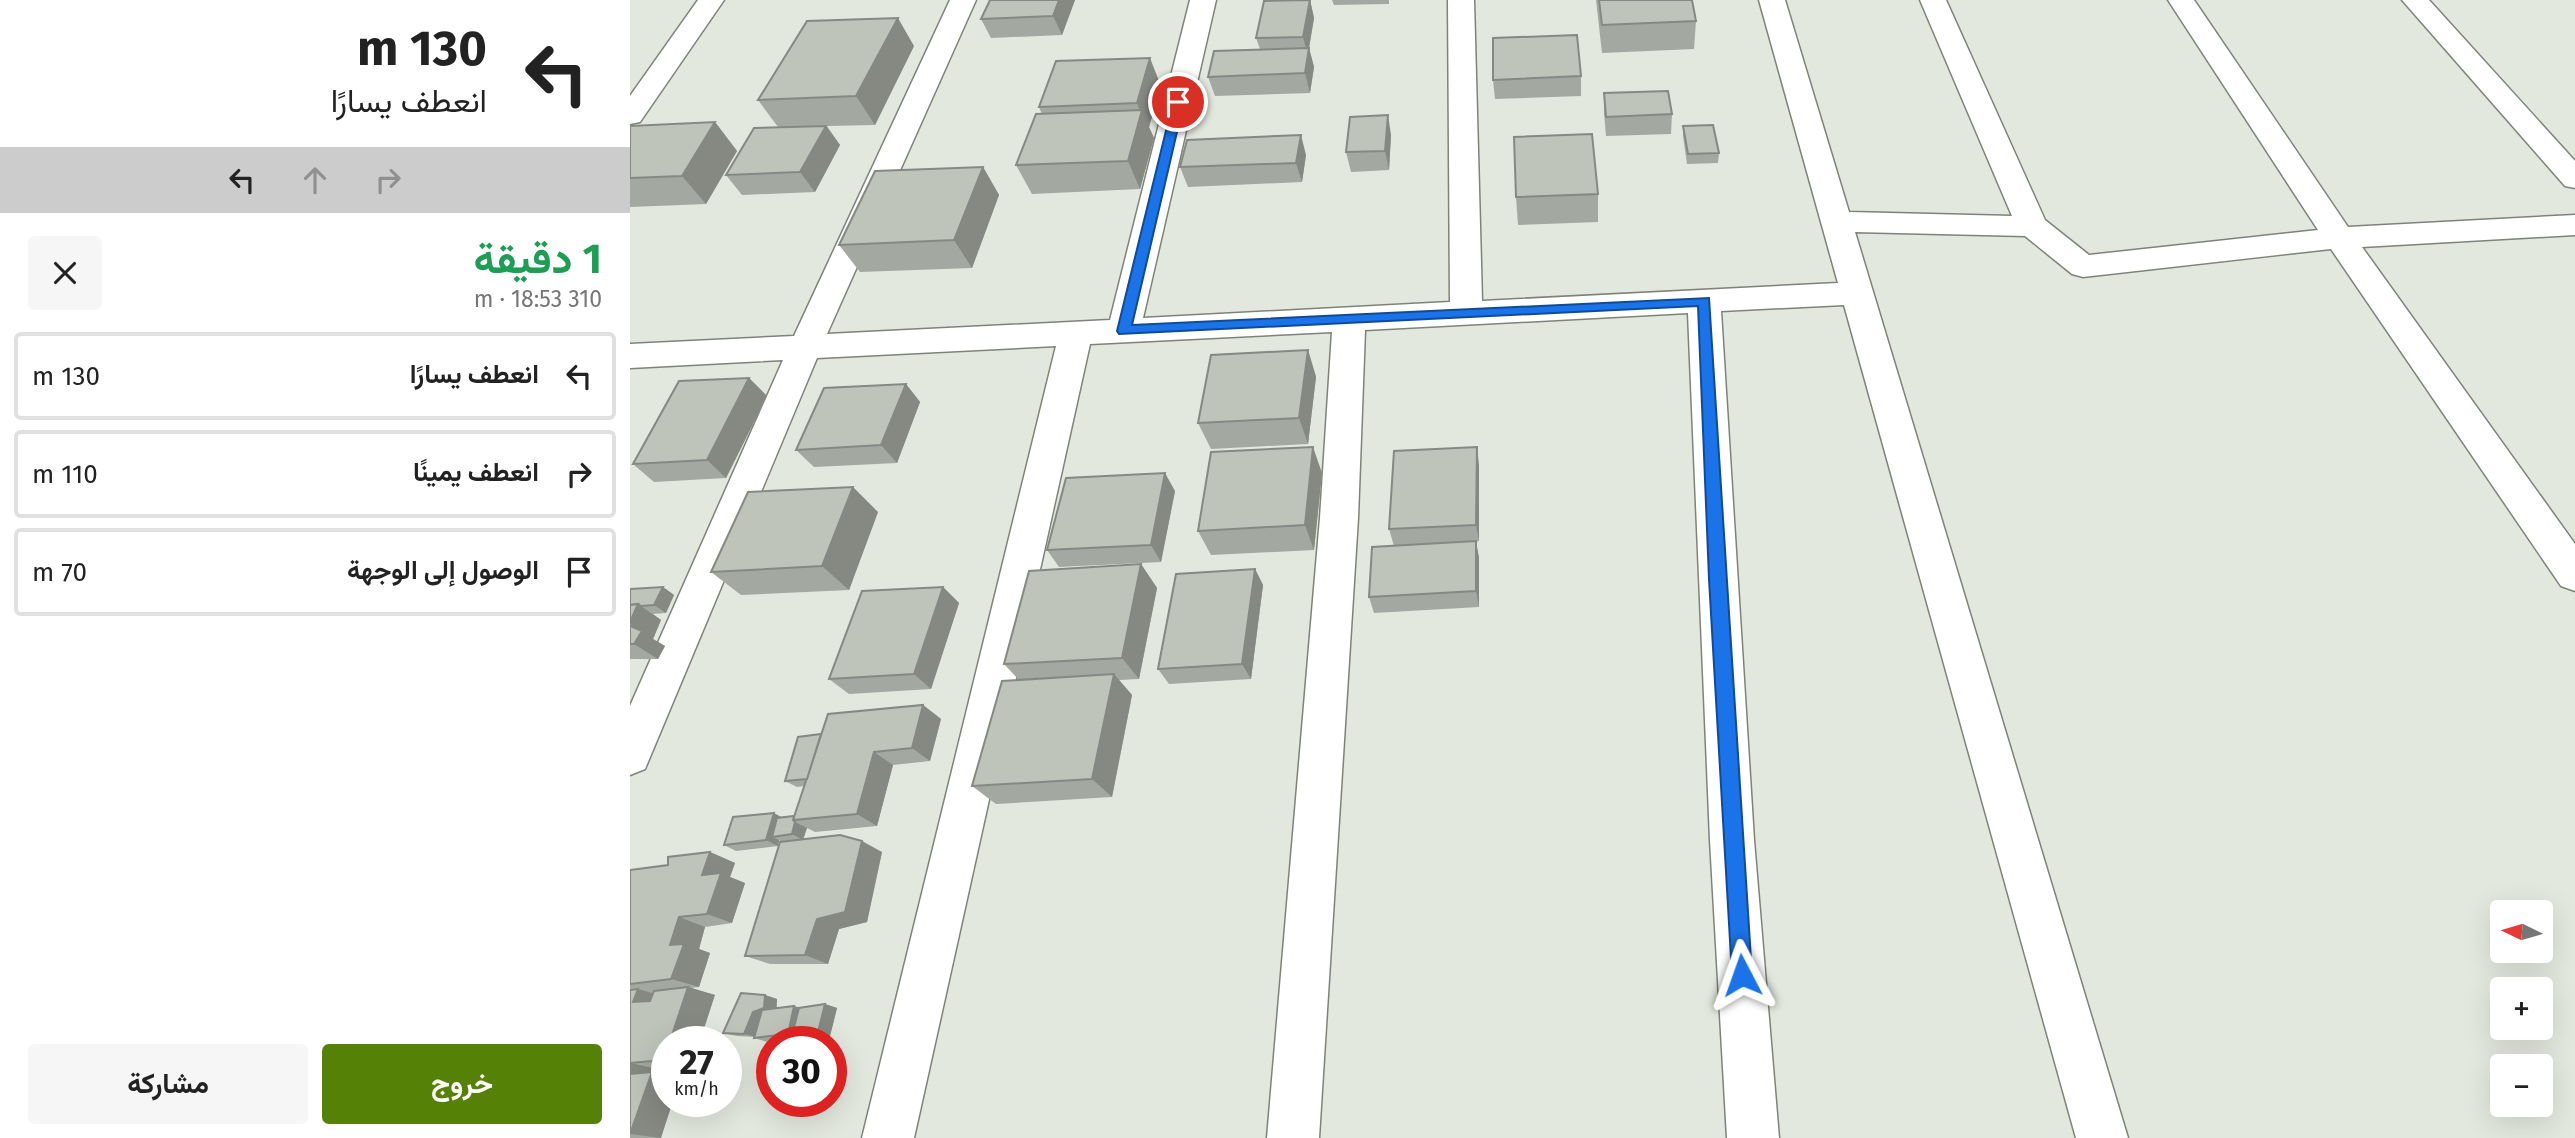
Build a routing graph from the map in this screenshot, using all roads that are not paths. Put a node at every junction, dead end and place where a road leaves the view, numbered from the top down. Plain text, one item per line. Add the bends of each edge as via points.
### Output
1 (711, 0) edge
2 (963, 0) edge
3 (1203, 0) edge
4 (1461, 0) edge
5 (1772, 0) edge
6 (1933, 0) edge
7 (2180, 0) edge
8 (2415, 0) edge
9 (630, 116) edge
10 (2575, 179) edge
11 (1836, 222) junction
12 (2575, 225) edge
13 (2032, 226) junction
14 (2339, 238) junction
15 (1857, 293) junction
16 (1704, 301) junction
17 (1466, 313) junction
18 (1349, 319) junction
19 (1124, 331) junction
20 (1076, 333) junction
21 (805, 347) junction
22 (630, 356) edge
23 (2572, 565) edge
24 (630, 755) edge
25 (887, 1138) edge
26 (1293, 1138) edge
27 (1753, 1138) edge
28 (2102, 1138) edge

1 - 9 street
2 - 21 street
3 - 19 street
4 - 17 street
5 - 11 street
6 - 13 street
7 - 14 street
8 - 10 street
11 - 13 street
11 - 15 street
12 - 14 street
13 - 14 street via 2083,266
14 - 23 street
15 - 16 street
15 - 28 street
16 - 17 street
16 - 27 street
17 - 18 street
18 - 19 street
18 - 26 street via 1339,518
19 - 20 street
20 - 21 street
20 - 25 street
21 - 22 street
21 - 24 street

